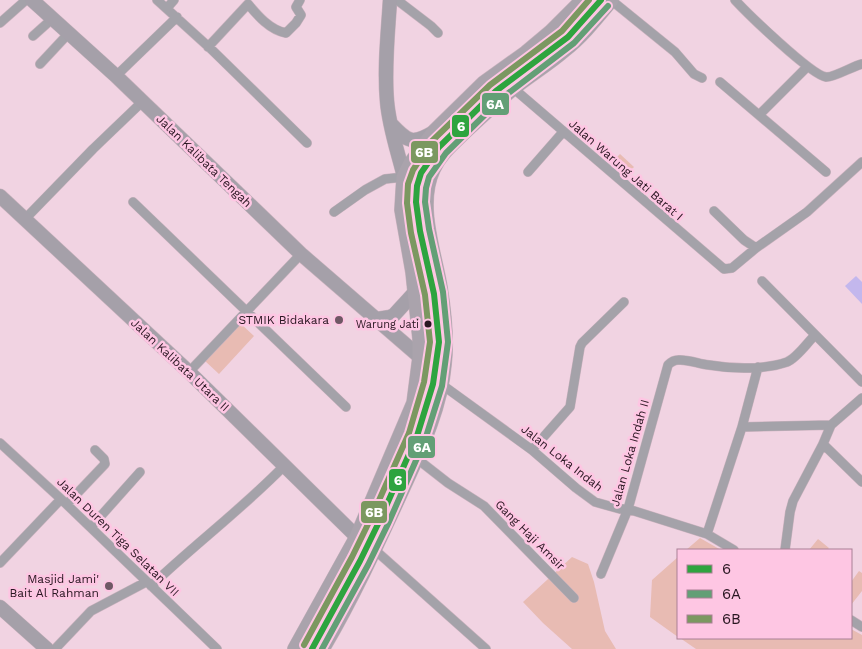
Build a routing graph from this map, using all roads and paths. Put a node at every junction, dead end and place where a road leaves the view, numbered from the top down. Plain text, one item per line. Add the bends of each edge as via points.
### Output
1 (26, 0) edge
2 (32, 0) edge
3 (157, 0) edge
4 (174, 0) edge
5 (300, 0) edge
6 (390, 0) edge
7 (396, 0) edge
8 (583, 0) edge
9 (611, 0) edge
10 (735, 0) edge
11 (167, 8) junction
12 (176, 17) junction
13 (52, 19) junction
14 (0, 23) edge
15 (438, 33) dead end
16 (68, 34) junction
17 (33, 36) dead end
18 (208, 47) junction
19 (40, 64) dead end
20 (862, 64) edge
21 (807, 67) junction
22 (116, 76) junction
23 (702, 78) dead end
24 (720, 82) dead end
25 (513, 88) junction
26 (142, 102) junction
27 (760, 115) junction
28 (390, 124) junction
29 (435, 131) junction
30 (563, 132) junction
31 (307, 142) dead end
32 (862, 162) edge
33 (528, 172) dead end
34 (826, 172) dead end
35 (404, 177) junction
36 (0, 196) edge
37 (133, 202) dead end
38 (714, 211) dead end
39 (334, 212) dead end
40 (25, 219) junction
41 (756, 248) junction
42 (302, 254) junction
43 (762, 281) dead end
44 (416, 291) junction
45 (624, 302) dead end
46 (248, 311) junction
47 (377, 320) junction
48 (815, 335) junction
49 (420, 357) junction
50 (758, 367) junction
51 (189, 372) junction
52 (862, 382) edge
53 (441, 384) junction
54 (862, 398) edge
55 (346, 407) dead end
56 (831, 425) junction
57 (742, 427) junction
58 (0, 443) edge
59 (823, 444) junction
60 (95, 450) dead end
61 (532, 450) junction
62 (416, 458) junction
63 (284, 466) junction
64 (140, 472) dead end
65 (862, 482) edge
66 (64, 502) junction
67 (628, 509) junction
68 (91, 527) junction
69 (707, 534) junction
70 (357, 537) junction
71 (732, 549) edge
72 (785, 549) edge
73 (375, 550) junction
74 (0, 563) edge
75 (601, 574) dead end
76 (148, 584) junction
77 (574, 598) dead end
78 (0, 607) edge
79 (47, 649) edge
80 (55, 649) edge
81 (217, 649) edge
82 (295, 649) edge
83 (322, 649) edge
84 (486, 649) edge

1 - 14 street
2 - 13 street, Jalan Kalibata Tengah
3 - 11 street
4 - 11 street
5 - 18 street via 296,7 300,16 286,33 265,22 248,4
6 - 28 street via 384,29
7 - 15 street
8 - 29 main road via 551,32 484,83
9 - 23 street
9 - 25 main road via 577,39
10 - 21 street
11 - 12 street
12 - 18 street
12 - 22 street
13 - 16 street, Jalan Kalibata Tengah
13 - 17 street
16 - 19 street
16 - 22 street, Jalan Kalibata Tengah
18 - 31 street
20 - 21 street via 825,78
21 - 27 street
22 - 26 street, Jalan Kalibata Tengah
24 - 27 street
25 - 30 street, Jalan Warung Jati Barat I
25 - 53 main road via 440,158 427,186 426,214 443,309 445,345
26 - 40 street
26 - 42 street, Jalan Kalibata Tengah
27 - 34 street
28 - 29 street via 413,140
28 - 35 street
29 - 35 main road
30 - 33 street
30 - 41 street, Jalan Warung Jati Barat I via 724,269 732,268
32 - 41 street via 807,212
35 - 39 street via 385,179
35 - 44 main road via 402,210
36 - 40 street, Jalan Kalibata Utara II
37 - 46 street
38 - 41 street
40 - 51 street, Jalan Kalibata Utara II
42 - 46 street
42 - 47 street, Jalan Kalibata Tengah
43 - 48 street
44 - 47 street via 394,315
44 - 49 main road
45 - 61 street via 582,343 570,407
46 - 51 street
46 - 55 street
47 - 49 street, Jalan Kalibata Tengah
48 - 50 street via 788,362
48 - 52 street
49 - 70 main road via 414,403
50 - 57 street
50 - 67 street, Jalan Loka Indah II via 733,368 679,360 668,365
51 - 63 street, Jalan Kalibata Utara II
53 - 61 street, Jalan Loka Indah
53 - 62 main road
54 - 56 street
56 - 57 street
56 - 59 street
57 - 69 street
58 - 66 street, Jalan Duren Tiga Selatan VII
59 - 65 street
59 - 72 street via 793,501
60 - 66 street via 105,464
61 - 67 street, Jalan Loka Indah via 594,502
62 - 73 main road
62 - 77 street, Gang Haji Amsir via 484,506
63 - 70 street, Jalan Kalibata Utara II
63 - 76 street via 250,500
64 - 68 street
66 - 68 street, Jalan Duren Tiga Selatan VII
66 - 74 street
67 - 69 street, Jalan Loka Indah
67 - 75 street, Jalan Loka Indah II
68 - 76 street, Jalan Duren Tiga Selatan VII
69 - 71 street, Jalan Loka Indah
70 - 82 main road
73 - 83 main road
73 - 84 street
76 - 80 street via 91,611
76 - 81 street, Jalan Duren Tiga Selatan VII
78 - 79 street

